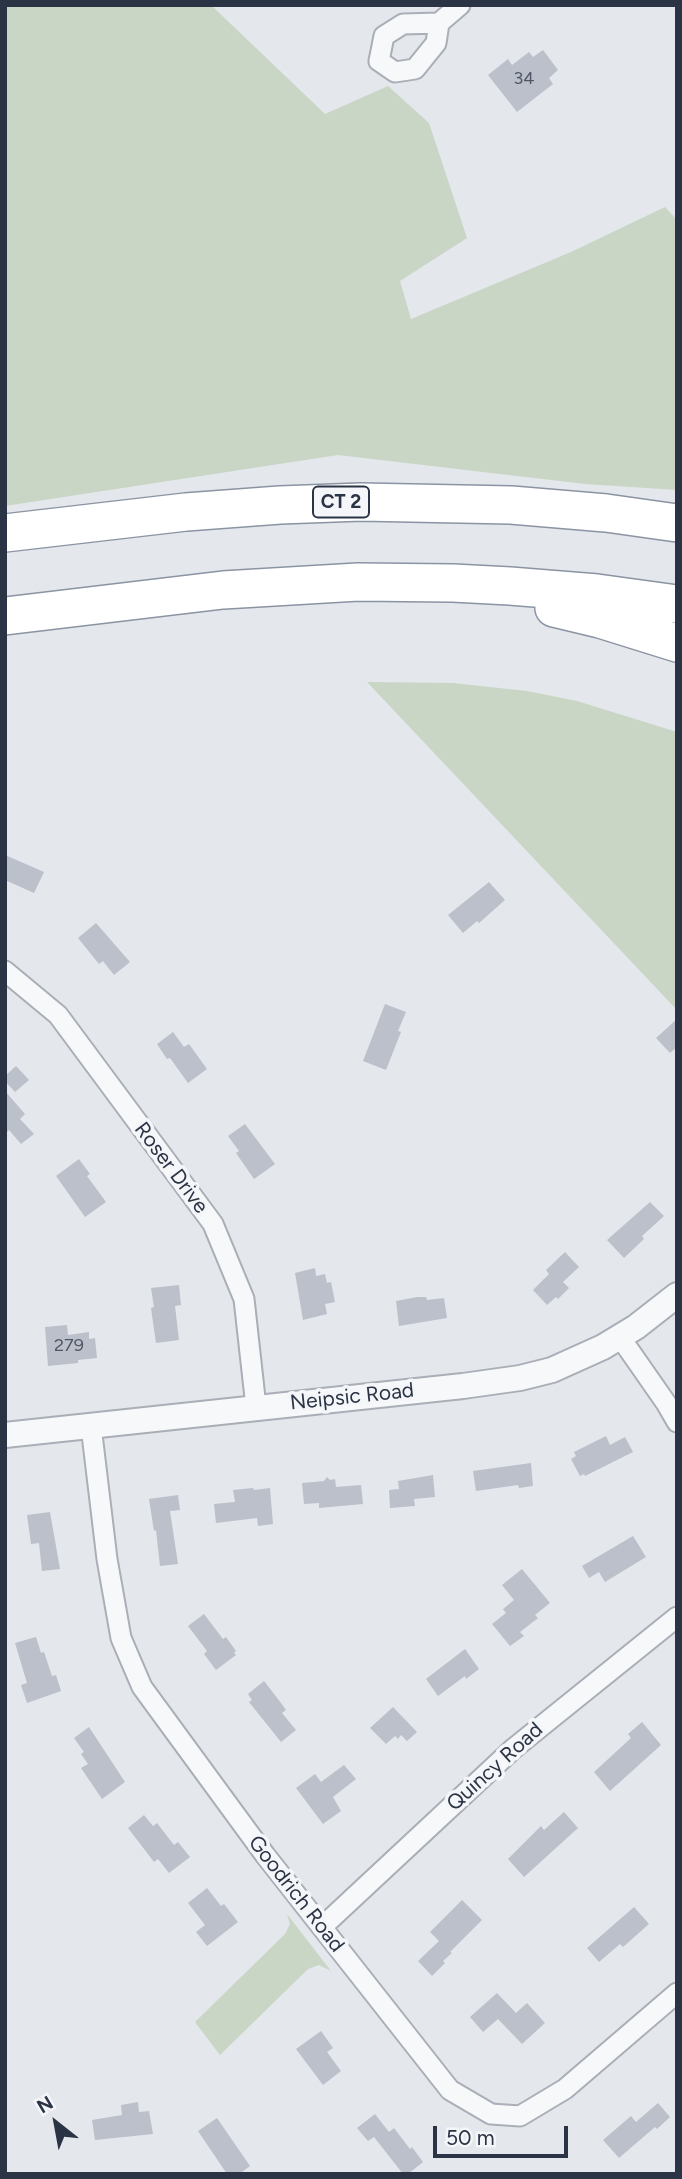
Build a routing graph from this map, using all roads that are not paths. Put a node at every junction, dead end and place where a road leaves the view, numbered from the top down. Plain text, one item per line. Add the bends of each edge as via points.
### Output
1 (460, 5) edge
2 (439, 23) dead end
3 (677, 507) edge
4 (570, 510) junction
5 (677, 523) edge
6 (5, 533) edge
7 (453, 583) junction
8 (677, 604) edge
9 (5, 616) edge
10 (677, 643) edge
11 (5, 971) edge
12 (677, 1295) edge
13 (620, 1337) junction
14 (256, 1407) junction
15 (677, 1422) edge
16 (91, 1426) junction
17 (5, 1435) edge
18 (677, 1617) edge
19 (322, 1927) junction
20 (677, 1993) edge

1 - 2 street
3 - 4 highway
4 - 5 highway, CT 2
4 - 6 highway, CT 2 via 453,502 315,503
7 - 8 highway via 568,590
7 - 9 highway via 262,586
7 - 10 highway via 482,596 559,609
11 - 14 street, Roser Drive via 58,1015 213,1224 244,1299
12 - 13 street, Neipsic Road
13 - 14 street, Neipsic Road via 563,1365 520,1378
13 - 15 street
14 - 16 street, Neipsic Road
16 - 17 street, Neipsic Road
16 - 19 street, Goodrich Road via 121,1638 142,1687
18 - 19 street, Quincy Road via 513,1749
19 - 20 street, Goodrich Road via 450,2090 491,2114 520,2116 565,2089

